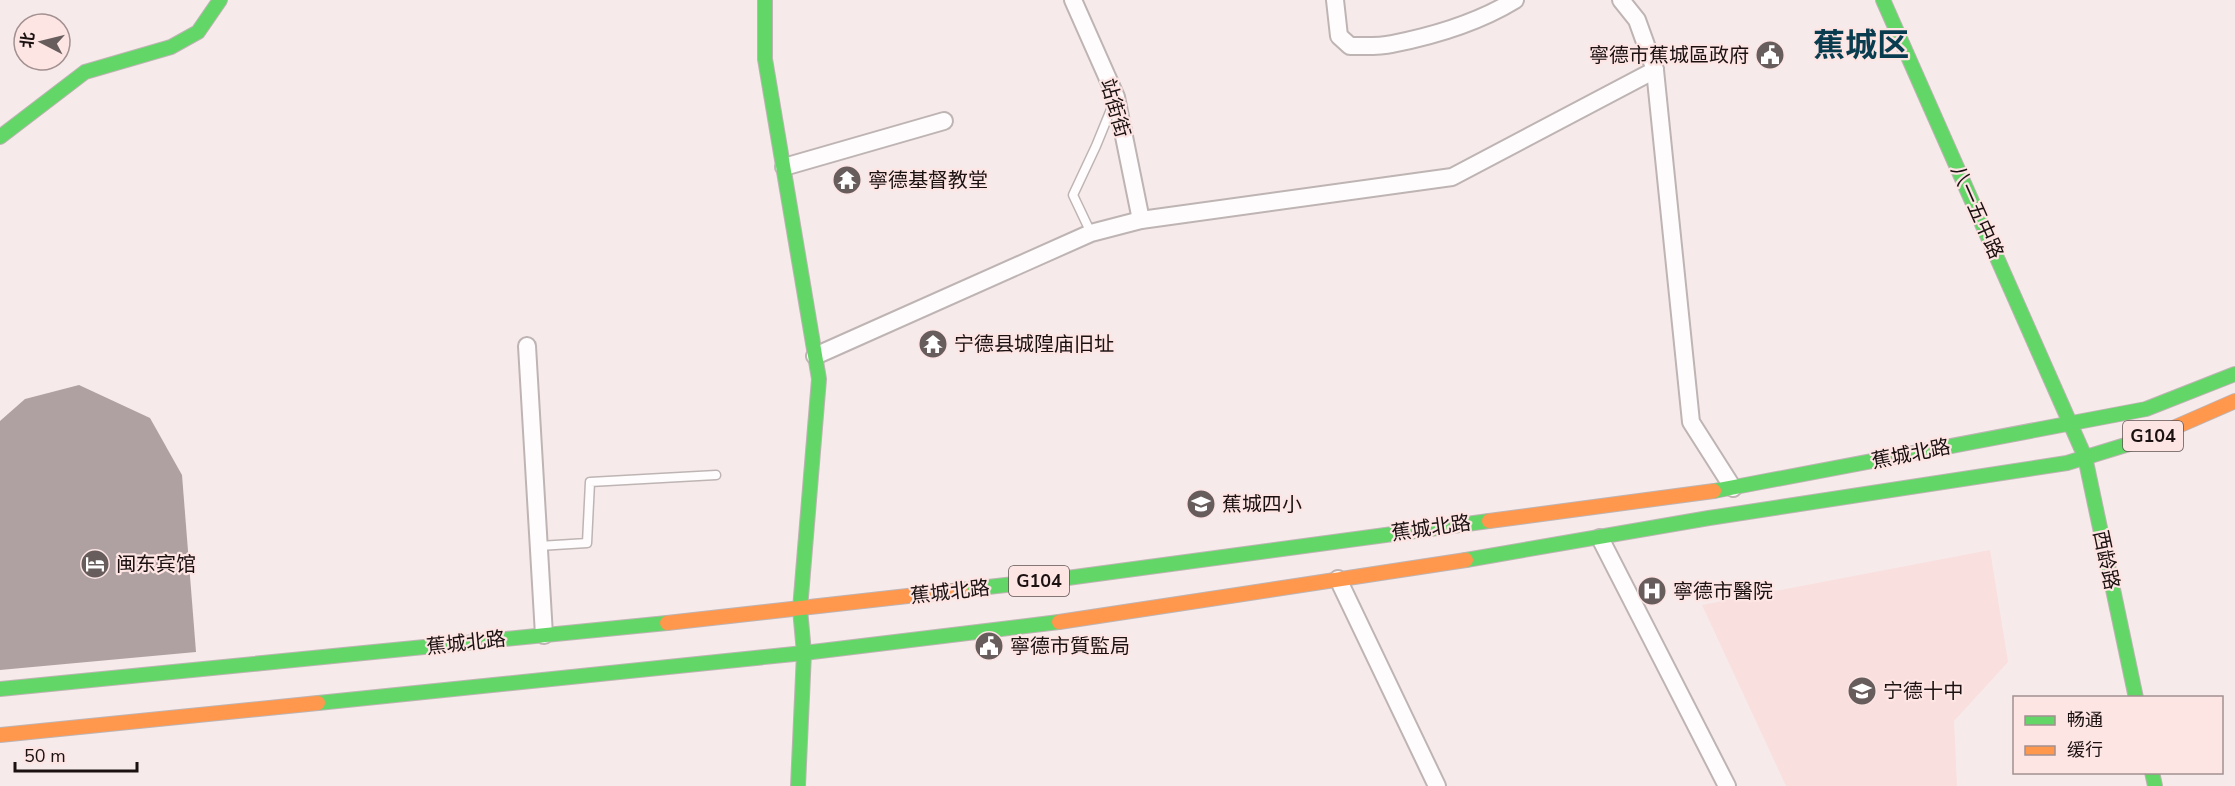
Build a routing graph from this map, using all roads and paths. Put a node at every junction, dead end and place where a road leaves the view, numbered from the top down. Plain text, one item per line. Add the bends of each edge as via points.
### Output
1 (220, 0) edge
2 (765, 0) edge
3 (1073, 0) edge
4 (1335, 0) edge
5 (1515, 0) edge
6 (1621, 0) edge
7 (1883, 0) edge
8 (1655, 70) junction
9 (1116, 97) junction
10 (944, 121) dead end
11 (0, 137) edge
12 (784, 167) junction
13 (1141, 220) junction
14 (1090, 233) junction
15 (527, 346) dead end
16 (815, 356) junction
17 (2235, 374) edge
18 (2235, 401) edge
19 (2071, 424) junction
20 (2085, 458) junction
21 (717, 475) dead end
22 (1733, 488) junction
23 (1600, 538) junction
24 (539, 546) junction
25 (1338, 579) junction
26 (800, 609) junction
27 (544, 635) junction
28 (804, 653) junction
29 (0, 689) edge
30 (2136, 696) edge
31 (0, 735) edge
32 (798, 786) edge
33 (1437, 786) edge
34 (1727, 786) edge

1 - 11 main road via 198,32 171,47 85,72
2 - 12 main road via 765,59
3 - 9 street, 站街街
4 - 5 street via 1339,36 1350,46 1390,45 1455,27
6 - 8 street via 1637,20
7 - 19 main road, 八一五中路
8 - 13 street via 1452,177
8 - 22 street via 1691,422
9 - 13 street, 站街街
9 - 14 lane via 1073,195
10 - 12 street
12 - 16 main road
13 - 14 street
14 - 16 street
15 - 24 street
16 - 26 main road via 819,379
17 - 19 main road, G104 via 2146,409
18 - 20 main road, G104 via 2167,432
19 - 20 main road, 西龄路
19 - 22 main road, 蕉城北路 / G104
20 - 23 main road, 蕉城北路 / G104
20 - 30 main road, 西龄路
21 - 24 lane via 590,482 588,543
22 - 26 main road, 蕉城北路 / G104 via 1060,579
23 - 25 main road, 蕉城北路 / G104
23 - 34 street
24 - 27 street
25 - 28 main road, 蕉城北路 / G104 via 1033,626
25 - 33 street
26 - 27 main road, 蕉城北路 / G104
26 - 28 main road
27 - 29 main road, 蕉城北路 / G104
28 - 31 main road, 蕉城北路 / G104
28 - 32 main road

